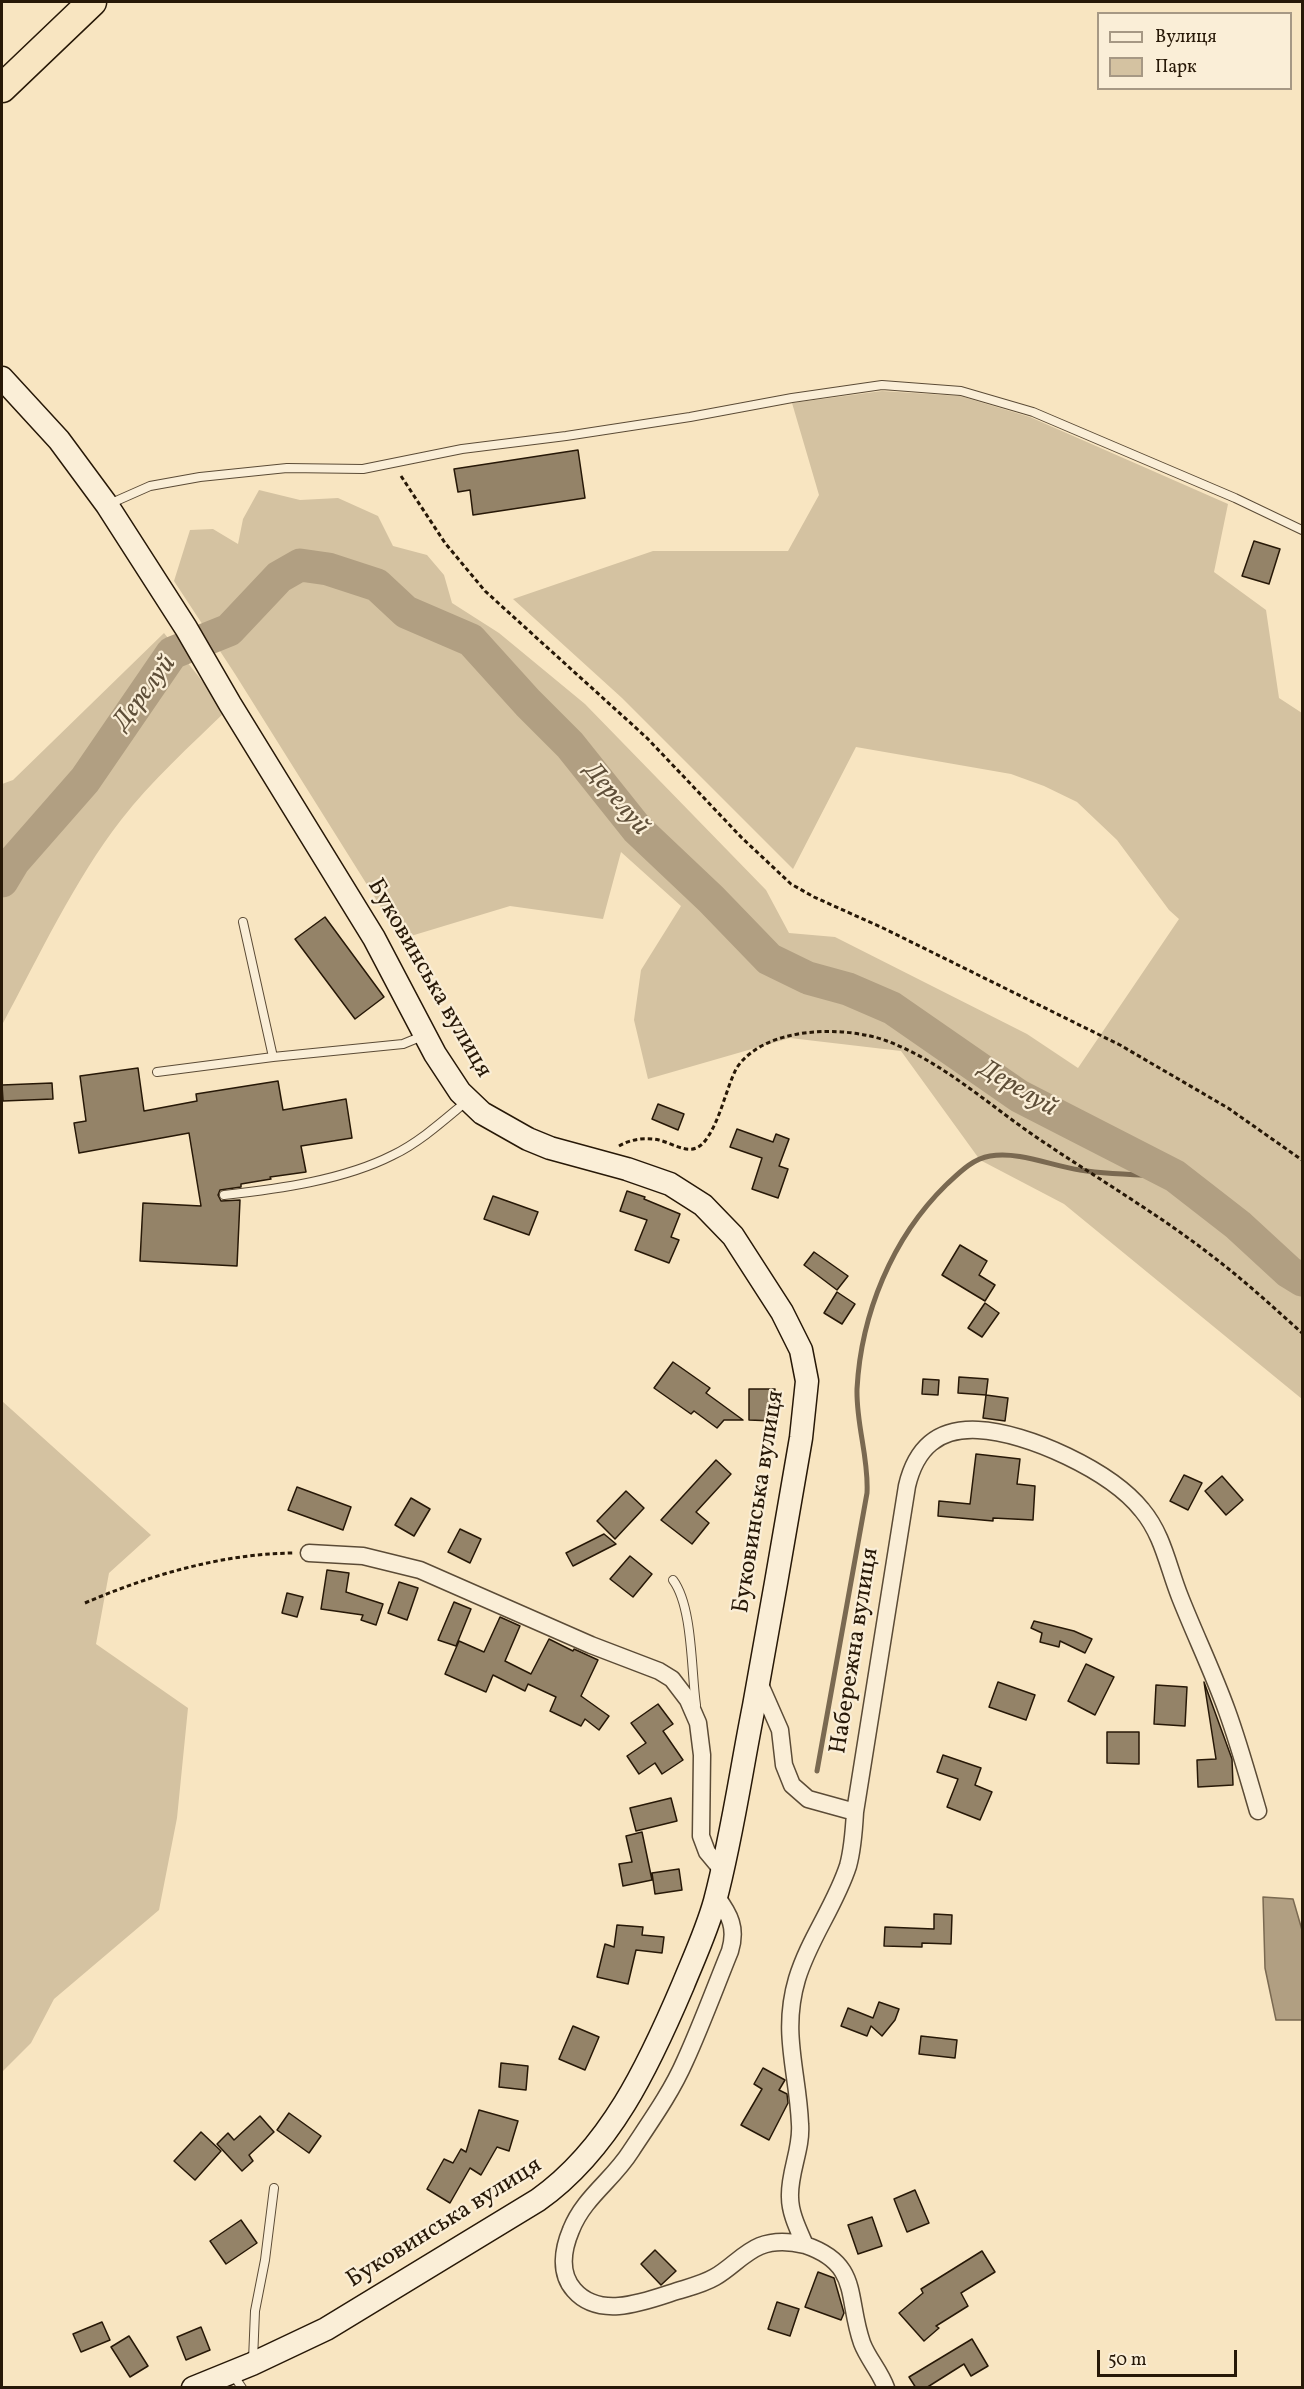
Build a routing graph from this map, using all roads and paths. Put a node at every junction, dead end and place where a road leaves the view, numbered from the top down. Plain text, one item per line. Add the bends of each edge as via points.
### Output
1 (92, 2) edge
2 (2, 88) edge
3 (2, 378) edge
4 (393, 464) junction
5 (107, 505) junction
6 (1302, 530) edge
7 (243, 922) dead end
8 (425, 1034) junction
9 (273, 1057) junction
10 (157, 1072) dead end
11 (468, 1101) junction
12 (1302, 1160) edge
13 (598, 1161) junction
14 (225, 1196) dead end
15 (1302, 1333) edge
16 (309, 1553) joint
17 (673, 1580) dead end
18 (85, 1603) dead end
19 (758, 1680) junction
20 (698, 1723) junction
21 (1258, 1811) dead end
22 (855, 1812) junction
23 (722, 1870) junction
24 (716, 1896) junction
25 (274, 2188) dead end
26 (805, 2245) junction
27 (242, 2375) edge
28 (193, 2388) edge
29 (886, 2388) edge

1 - 2 highway
3 - 5 street, Буковинська вулиця via 59,440
4 - 5 lane via 363,469 287,468 201,477 150,486
4 - 6 lane via 462,449 882,385 961,391 1033,412
4 - 12 path via 445,543 485,591 647,738 791,884 1120,1044 1228,1108
5 - 8 street, Буковинська вулиця via 374,938
7 - 9 lane
8 - 9 lane via 403,1044
8 - 11 street, Буковинська вулиця
9 - 10 lane
11 - 13 street, Буковинська вулиця via 528,1139
11 - 14 lane via 405,1149 366,1166 310,1182
13 - 15 path via 621,1144 640,1138 685,1150 700,1147 710,1133 736,1069 754,1050 807,1033 864,1034 898,1045 933,1064 1195,1242
13 - 19 street, Буковинська вулиця via 670,1184 712,1212 745,1252 801,1350 807,1381 804,1423
16 - 18 path via 270,1554 166,1572
16 - 20 street via 363,1556 420,1570 659,1671 682,1691
17 - 20 lane via 685,1608
19 - 22 street via 780,1730 784,1765 792,1785 808,1799
19 - 23 street, Буковинська вулиця
20 - 23 street via 701,1836 707,1852
21 - 22 street, Набережна вулиця via 1220,1691 1158,1535 1146,1515 1120,1487 1055,1451 1009,1434 967,1429 932,1441 918,1457 909,1478
22 - 26 street, Набережна вулиця via 848,1866 804,1958 790,2018 801,2127 790,2197
23 - 24 street, Буковинська вулиця
24 - 26 street via 733,1926 726,1962 685,2061 666,2096 622,2165 589,2198 575,2220 566,2244 564,2271 574,2291 587,2300 607,2306 631,2305 712,2279 766,2244
24 - 27 street, Буковинська вулиця via 674,2006 635,2085 600,2139 570,2174 538,2200 393,2290
25 - 27 lane via 265,2260
26 - 29 street via 827,2255 842,2271 852,2293 861,2340
27 - 28 street, Буковинська вулиця

